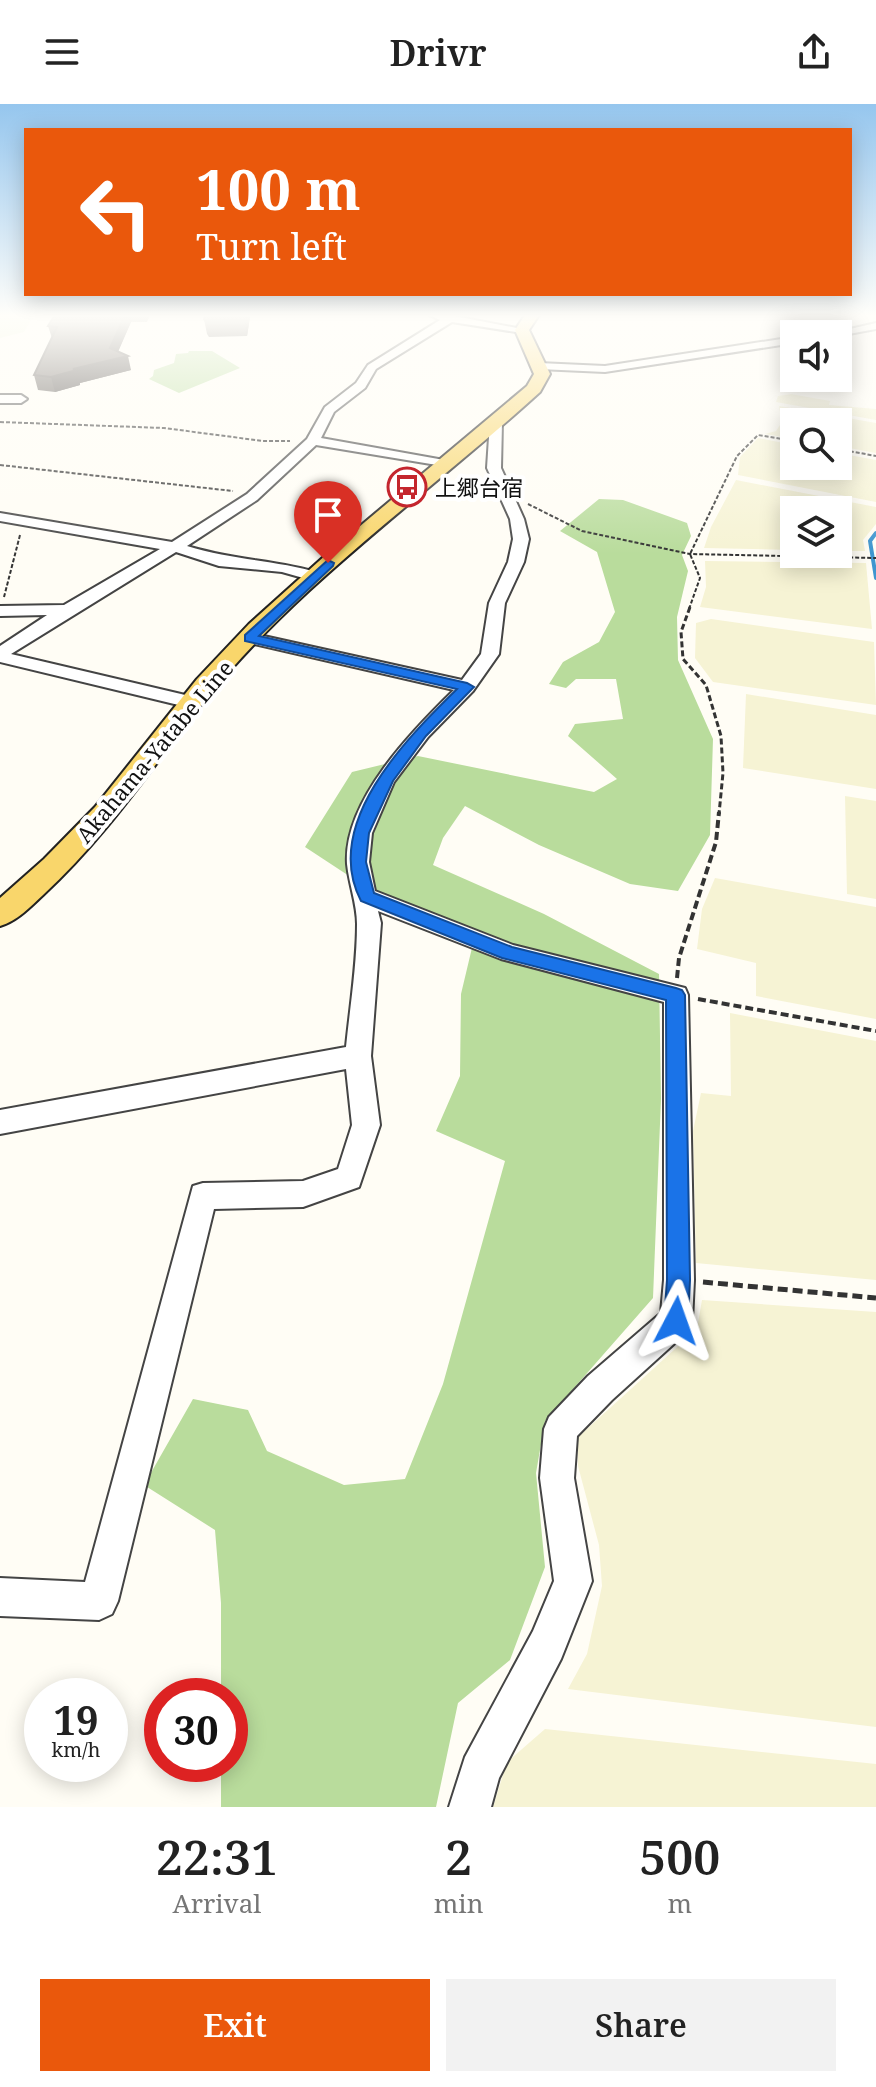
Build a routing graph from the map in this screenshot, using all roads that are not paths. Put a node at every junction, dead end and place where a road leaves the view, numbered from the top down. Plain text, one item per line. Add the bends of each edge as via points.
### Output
1 (349, 394) edge
2 (526, 394) edge
3 (0, 399) edge
4 (21, 399) dead end
5 (496, 422) junction
6 (313, 441) junction
7 (444, 464) junction
8 (0, 517) edge
9 (175, 547) junction
10 (314, 576) junction
11 (67, 610) junction
12 (0, 611) edge
13 (250, 638) junction
14 (0, 656) edge
15 (467, 687) junction
16 (191, 702) junction
17 (367, 897) junction
18 (0, 915) edge
19 (358, 1056) junction
20 (0, 1122) edge
21 (0, 1597) edge
22 (470, 1807) edge

1 - 6 street via 329,410
2 - 5 main road, Akahama-Yatabe Line
3 - 4 street
5 - 7 main road, Akahama-Yatabe Line
5 - 15 street via 494,468 521,539 497,603 490,654
6 - 7 street
6 - 9 street via 255,494
7 - 10 main road, Akahama-Yatabe Line
8 - 9 street
9 - 10 street via 219,561 283,567
9 - 11 street
10 - 13 main road, Akahama-Yatabe Line
11 - 12 street
11 - 14 street
13 - 15 street
13 - 16 main road, Akahama-Yatabe Line
14 - 16 street
15 - 17 street via 421,733 385,780 361,833 358,862
16 - 18 main road, Akahama-Yatabe Line via 105,813
17 - 19 street
17 - 22 street via 509,953 676,995 676,1321 561,1429 557,1478 573,1581 547,1645 480,1772
19 - 20 street
19 - 21 street via 366,1125 349,1178 303,1194 203,1196 99,1601

